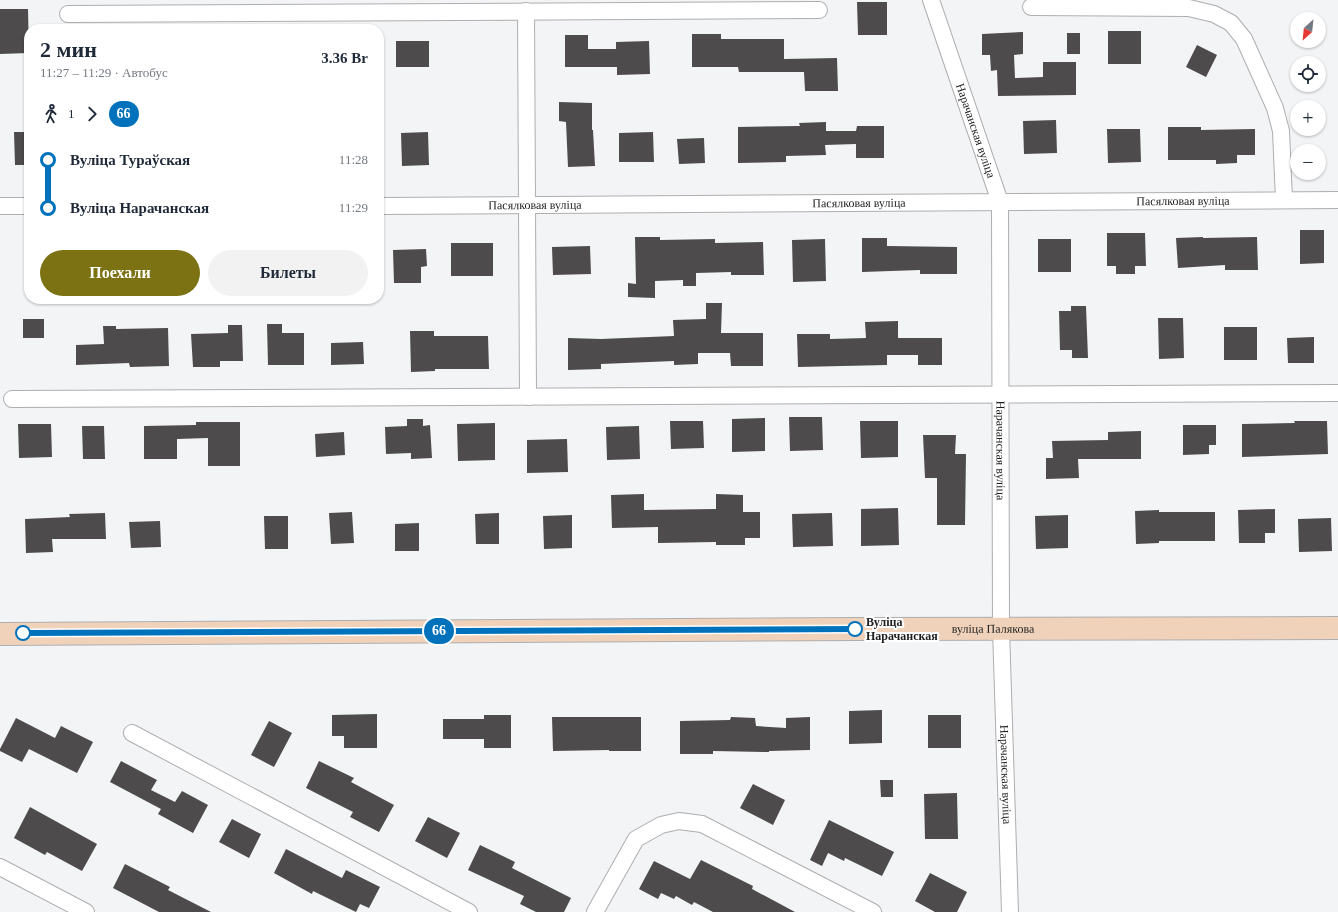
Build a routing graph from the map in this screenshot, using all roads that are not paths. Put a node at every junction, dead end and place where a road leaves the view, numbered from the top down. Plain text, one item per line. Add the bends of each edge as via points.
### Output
1 (931, 0) edge
2 (1031, 7) dead end
3 (819, 10) dead end
4 (526, 11) junction
5 (68, 14) dead end
6 (1284, 200) junction
7 (1338, 200) edge
8 (1000, 202) junction
9 (0, 206) edge
10 (24, 206) edge
11 (384, 206) edge
12 (526, 206) junction
13 (1338, 393) edge
14 (1001, 394) junction
15 (528, 397) junction
16 (12, 399) dead end
17 (1338, 628) edge
18 (1001, 629) junction
19 (0, 634) edge
20 (132, 733) dead end
21 (0, 867) edge
22 (86, 912) edge
23 (469, 912) edge
24 (595, 912) edge
25 (873, 912) edge
26 (1010, 912) edge

1 - 8 street, Нарачанская вуліца
2 - 6 street via 1189,8 1214,14 1232,23 1244,39 1275,108 1281,131
3 - 4 street
4 - 5 street
4 - 12 street
6 - 7 street, Пасялковая вуліца
6 - 8 street, Пасялковая вуліца
8 - 12 street, Пасялковая вуліца
8 - 14 street, Нарачанская вуліца
9 - 10 street
11 - 12 street, Пасялковая вуліца
12 - 15 street
13 - 14 street
14 - 15 street
14 - 18 street, Нарачанская вуліца
15 - 16 street
17 - 18 street, вуліца Палякова
18 - 19 street, вуліца Палякова
18 - 26 street, Нарачанская вуліца
20 - 23 street
21 - 22 street
24 - 25 street via 636,839 661,825 679,821 702,824

